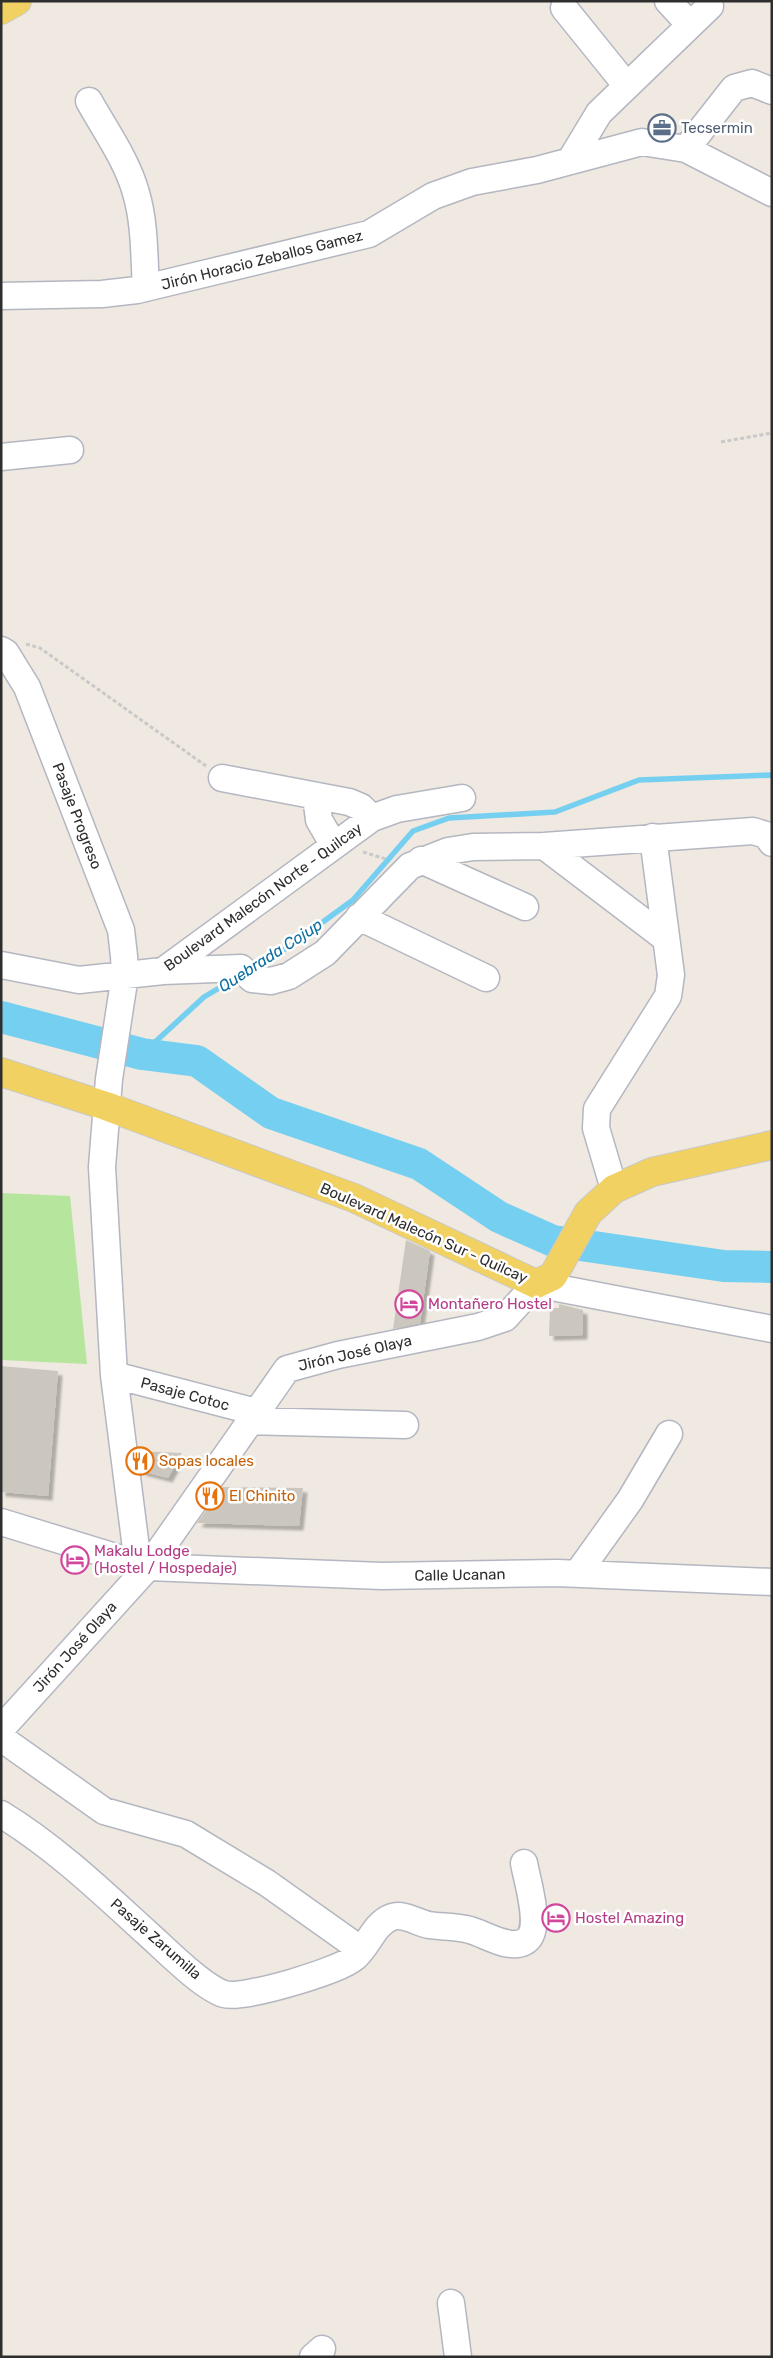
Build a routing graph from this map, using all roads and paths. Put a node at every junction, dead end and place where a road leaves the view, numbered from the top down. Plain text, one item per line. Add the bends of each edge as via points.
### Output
1 (17, 1) edge
2 (668, 1) edge
3 (710, 6) dead end
4 (564, 8) dead end
5 (1, 10) edge
6 (690, 25) junction
7 (627, 86) junction
8 (772, 92) edge
9 (89, 101) dead end
10 (686, 149) junction
11 (570, 161) junction
12 (772, 193) edge
13 (146, 288) junction
14 (1, 296) edge
15 (772, 434) edge
16 (721, 442) dead end
17 (70, 450) dead end
18 (1, 457) edge
19 (10, 649) edge
20 (222, 778) joint
21 (316, 796) junction
22 (462, 798) dead end
23 (372, 818) junction
24 (653, 837) junction
25 (772, 843) edge
26 (333, 844) junction
27 (544, 846) junction
28 (369, 854) dead end
29 (421, 860) junction
30 (393, 862) dead end
31 (525, 907) dead end
32 (359, 917) junction
33 (665, 938) junction
34 (1, 965) edge
35 (163, 971) junction
36 (486, 978) dead end
37 (123, 987) junction
38 (1, 1072) edge
39 (106, 1106) junction
40 (772, 1145) edge
41 (614, 1188) junction
42 (545, 1280) junction
43 (772, 1329) edge
44 (114, 1375) junction
45 (252, 1416) junction
46 (405, 1424) dead end
47 (669, 1434) dead end
48 (1, 1522) edge
49 (143, 1566) junction
50 (577, 1574) junction
51 (772, 1582) edge
52 (3, 1728) edge
53 (1, 1814) edge
54 (524, 1863) dead end
55 (360, 1949) junction
56 (452, 2303) dead end
57 (458, 2357) edge

1 - 5 main road
2 - 6 street
3 - 6 street
4 - 7 street
6 - 7 street
7 - 11 street via 598,112
8 - 10 street via 752,83 734,88
9 - 13 street via 127,169 136,193 142,222
10 - 11 street, Jirón Horacio Zeballos Gamez via 642,142
10 - 12 street, Jirón Horacio Zeballos Gamez
11 - 13 street, Jirón Horacio Zeballos Gamez via 472,182 433,196 369,234
13 - 14 street, Jirón Horacio Zeballos Gamez via 102,294
15 - 16 path
17 - 18 street
19 - 20 path via 40,648
19 - 37 street, Pasaje Progreso via 120,930
20 - 21 street
21 - 23 street via 350,802
21 - 26 street via 319,820
22 - 23 street, Boulevard Malecón Norte - Quilcay via 397,809
23 - 26 street, Boulevard Malecón Norte - Quilcay
24 - 25 street via 753,831 766,835
24 - 27 street
24 - 33 street
26 - 35 street, Boulevard Malecón Norte - Quilcay
27 - 29 street via 472,847
27 - 33 street
28 - 30 path
29 - 31 street
29 - 32 street via 410,866
32 - 35 street via 325,953 289,976 271,981 246,973
32 - 36 street
33 - 41 street via 671,975 668,996 597,1109 596,1128
34 - 37 street, Boulevard Malecón Norte - Quilcay
35 - 37 street, Boulevard Malecón Norte - Quilcay
37 - 39 street, Pasaje Progreso
38 - 39 main road, Boulevard Malecón Sur - Quilcay
39 - 42 main road, Boulevard Malecón Sur - Quilcay via 354,1198
39 - 44 street via 102,1167
40 - 41 main road via 652,1172
41 - 42 main road via 588,1213
42 - 43 street, Boulevard Malecón Sur - Quilcay
42 - 45 street, Jirón José Olaya via 505,1318 478,1328 338,1355 287,1369
44 - 45 street, Pasaje Cotoc
44 - 49 street
45 - 46 street, Pasaje Cotoc
45 - 49 street, Jirón José Olaya
47 - 50 street via 630,1500
48 - 49 street, Calle Ucanan
49 - 50 street, Calle Ucanan via 382,1576
49 - 52 street, Jirón José Olaya
50 - 51 street, Calle Ucanan
52 - 55 street via 104,1811 186,1834 267,1883
53 - 55 street, Pasaje Zarumilla via 66,1860 194,1975 224,1994 239,1995 314,1976 354,1958
54 - 55 street, Pasaje Zarumilla via 534,1918 533,1933 524,1942 507,1943 469,1929 429,1925 403,1916 392,1916
56 - 57 street

